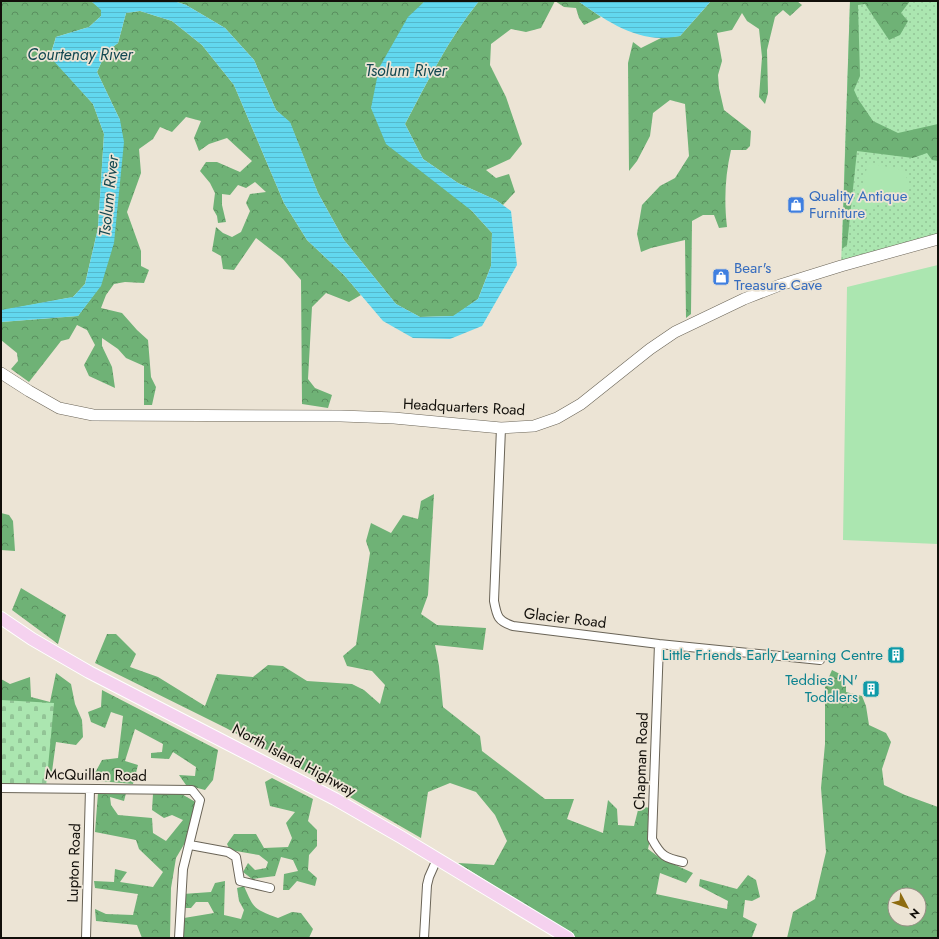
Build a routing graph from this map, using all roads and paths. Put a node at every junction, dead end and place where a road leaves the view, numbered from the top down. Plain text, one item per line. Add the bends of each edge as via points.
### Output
1 (938, 239) edge
2 (1, 373) edge
3 (502, 428) junction
4 (1, 618) edge
5 (1, 626) edge
6 (18, 630) junction
7 (659, 644) junction
8 (820, 660) dead end
9 (1, 788) edge
10 (90, 789) junction
11 (190, 845) junction
12 (437, 859) junction
13 (683, 862) dead end
14 (270, 888) dead end
15 (86, 938) edge
16 (179, 938) edge
17 (424, 938) edge
18 (568, 938) edge

1 - 3 main road, Headquarters Road via 841,266 744,298 675,332 581,404 557,418 534,426
2 - 3 main road, Headquarters Road via 59,408 93,415 341,416
3 - 7 street, Glacier Road via 494,601 497,614 503,623
4 - 6 main road, North Island Highway
5 - 6 main road
6 - 12 main road, North Island Highway via 89,672 335,799
7 - 8 street, Glacier Road
7 - 13 street, Chapman Road via 652,839 657,849 667,858
9 - 10 street, McQuillan Road
10 - 11 street, McQuillan Road via 192,790 200,800
10 - 15 street, Lupton Road
11 - 14 street via 228,852 236,857 240,881
11 - 16 street via 183,869
12 - 17 street via 427,885
12 - 18 main road, North Island Highway

